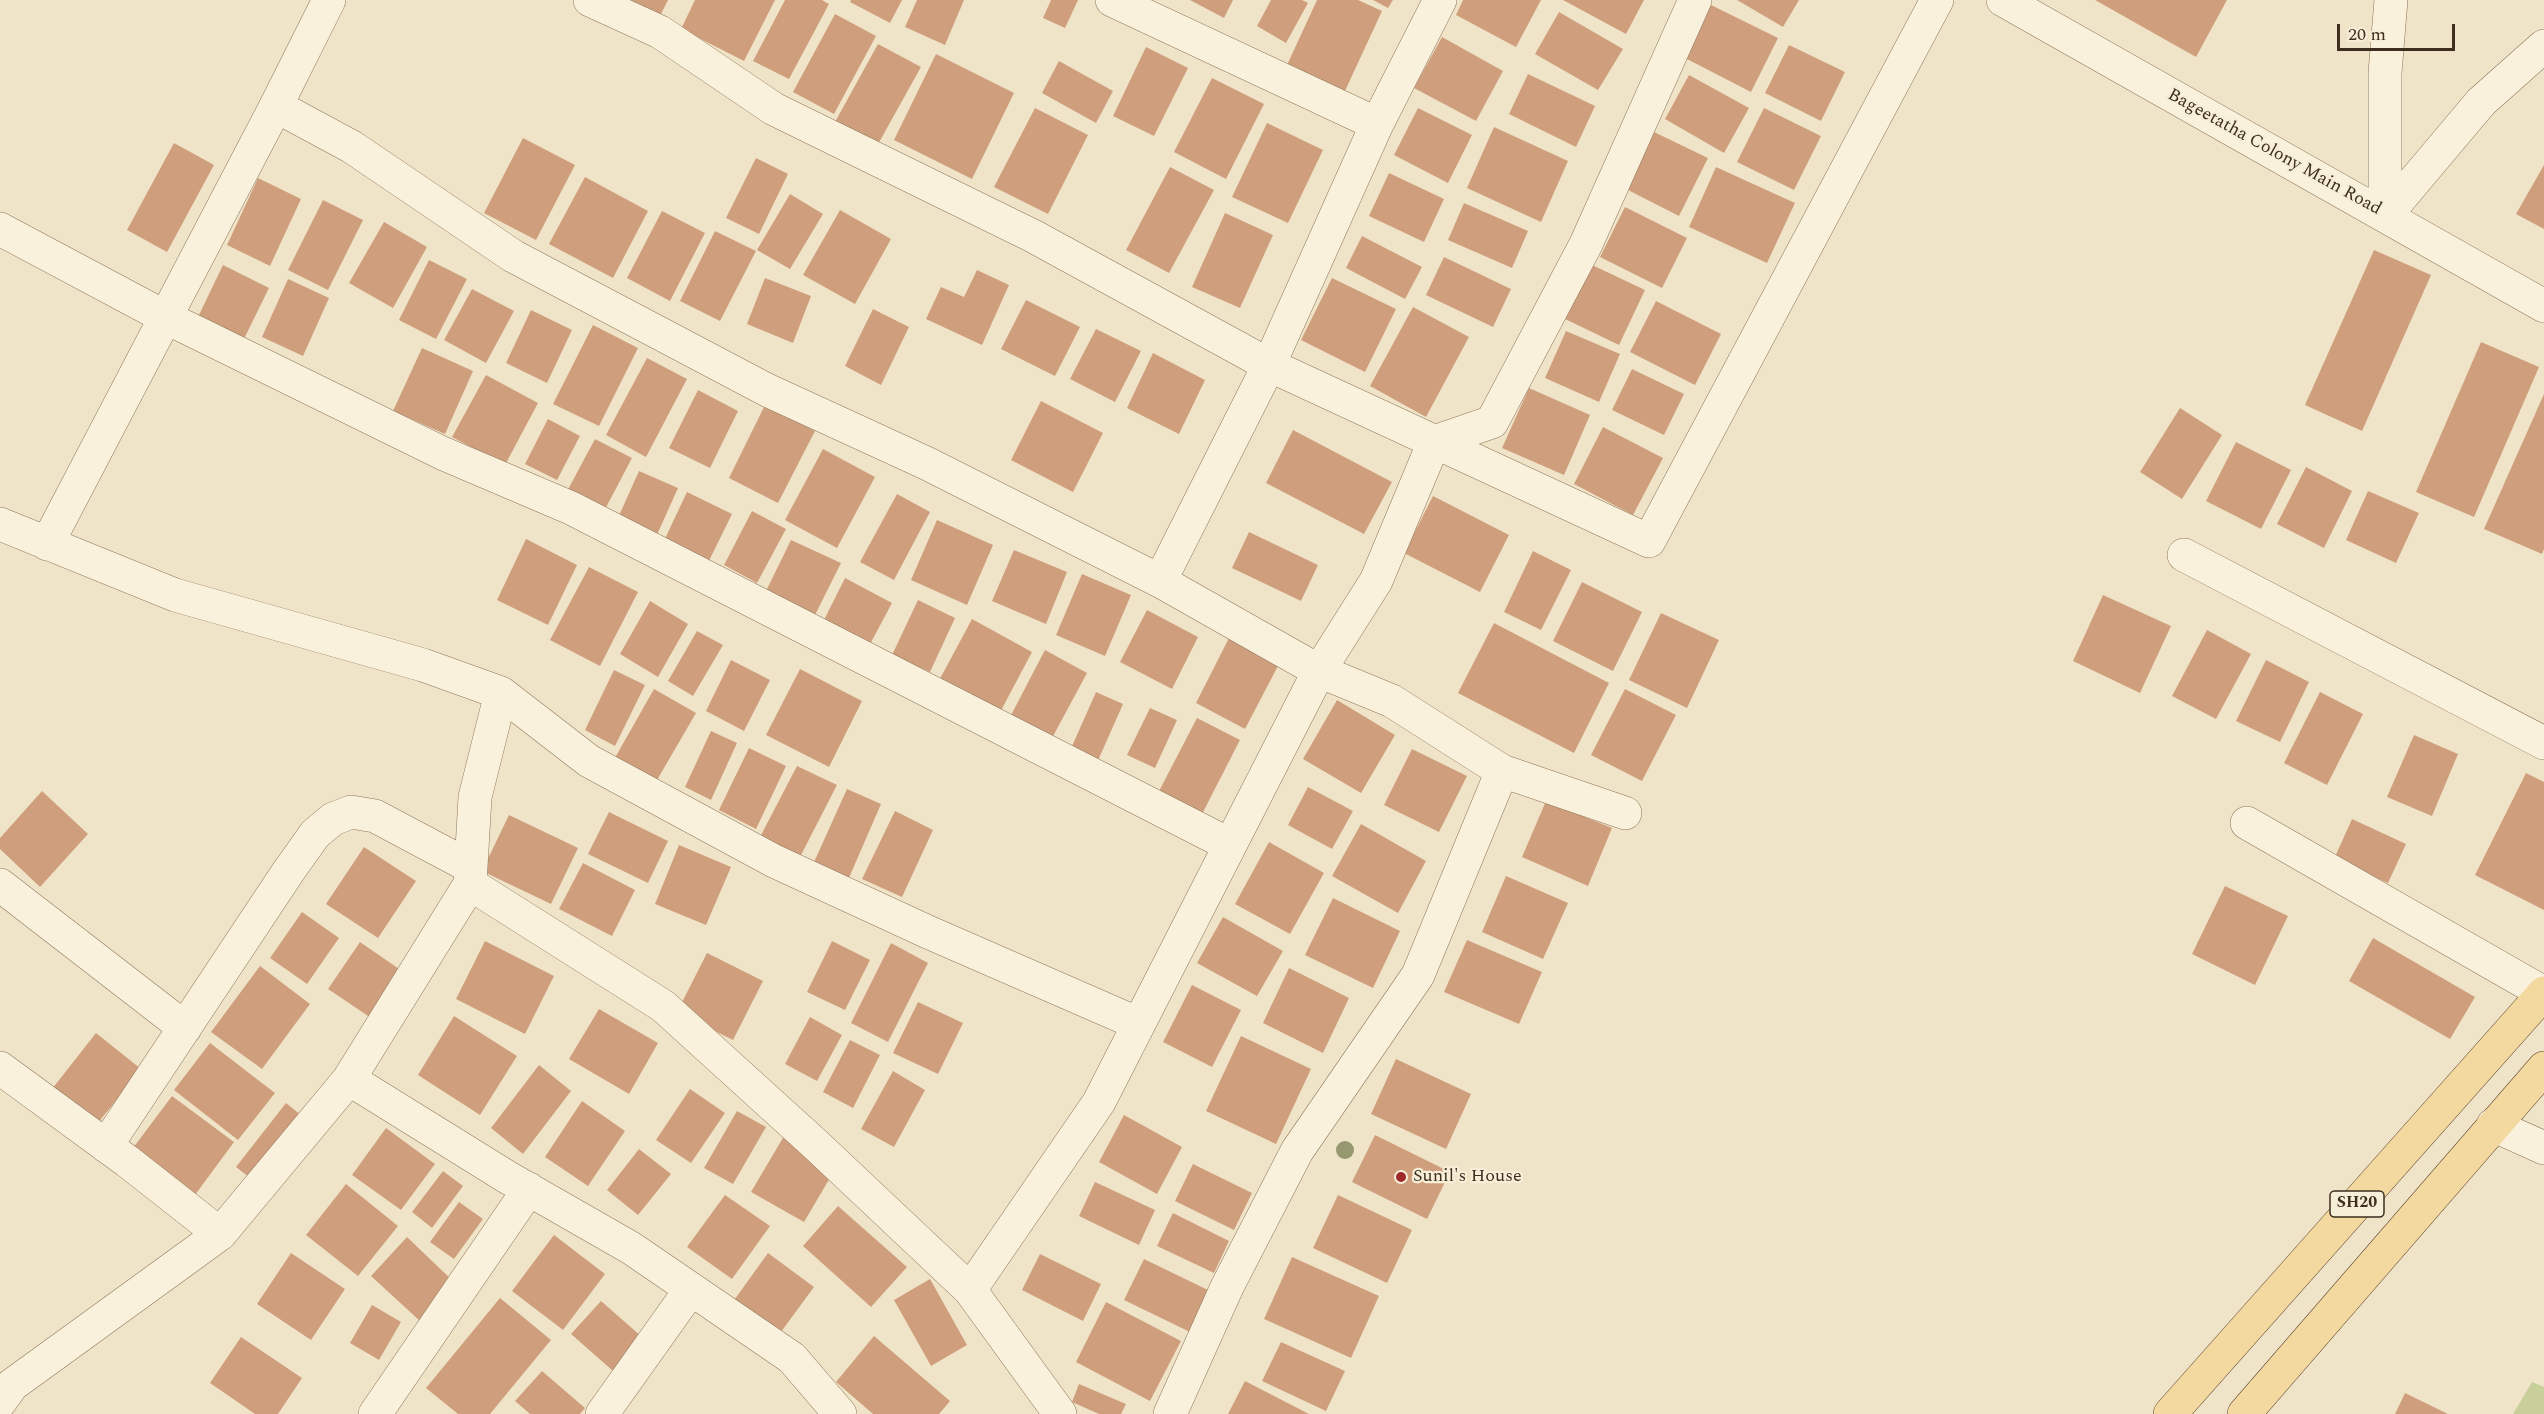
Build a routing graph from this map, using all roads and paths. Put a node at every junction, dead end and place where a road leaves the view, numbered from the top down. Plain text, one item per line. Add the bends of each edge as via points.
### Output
1 (329, 0) edge
2 (590, 0) edge
3 (1112, 0) edge
4 (1440, 0) edge
5 (1695, 0) edge
6 (1937, 0) edge
7 (2003, 0) edge
8 (2391, 0) edge
9 (2544, 46) edge
10 (276, 106) junction
11 (1377, 124) junction
12 (2385, 216) junction
13 (0, 230) edge
14 (2544, 306) edge
15 (165, 317) junction
16 (1269, 365) junction
17 (1434, 442) junction
18 (0, 524) edge
19 (47, 544) junction
20 (2184, 555) dead end
21 (1160, 581) junction
22 (1319, 670) junction
23 (501, 693) junction
24 (2544, 743) edge
25 (1502, 771) junction
26 (1625, 813) dead end
27 (2247, 823) dead end
28 (1230, 845) junction
29 (470, 875) junction
30 (0, 885) edge
31 (2544, 993) edge
32 (1139, 1024) junction
33 (185, 1028) junction
34 (0, 1068) edge
35 (2544, 1068) edge
36 (349, 1079) junction
37 (2493, 1125) junction
38 (106, 1146) junction
39 (2544, 1148) edge
40 (529, 1189) junction
41 (220, 1234) junction
42 (691, 1289) junction
43 (970, 1290) junction
44 (0, 1402) edge
45 (375, 1414) edge
46 (602, 1414) edge
47 (840, 1414) edge
48 (1060, 1414) edge
49 (1170, 1414) edge
50 (2170, 1414) edge
51 (2244, 1414) edge

1 - 10 street
2 - 16 street via 660,32 774,109 1033,236
3 - 11 street
4 - 11 street
5 - 17 street via 1586,244 1492,422
6 - 17 street via 1649,541
7 - 12 street, Bageetatha Colony Main Road
8 - 12 street via 2385,73
9 - 12 street via 2481,102
10 - 15 street
10 - 21 street via 352,147 513,256 767,390 926,463
11 - 16 street
12 - 14 street, Bageetatha Colony Main Road
13 - 15 street
15 - 19 street
15 - 28 street via 442,453 572,508
16 - 17 street
16 - 21 street
17 - 22 street via 1376,581
18 - 19 street
19 - 23 street via 175,595 423,665
20 - 24 street
21 - 22 street
22 - 25 street via 1392,701
22 - 28 street
23 - 29 street via 475,797
23 - 32 street via 589,761 774,861
25 - 26 street
25 - 49 street via 1418,975 1297,1151 1227,1287
27 - 31 street
28 - 32 street
29 - 33 street via 375,816 351,812 333,819 315,834
29 - 36 street
29 - 43 street via 663,1006
30 - 33 street
31 - 50 main road, SH20
32 - 43 street via 1099,1101
33 - 38 street
34 - 38 street
35 - 37 main road, SH20
36 - 40 street
36 - 41 street
37 - 39 street
37 - 51 main road, SH20
38 - 41 street
40 - 42 street
40 - 45 street
41 - 44 street via 12,1385
42 - 46 street
42 - 47 street via 792,1358
43 - 48 street

